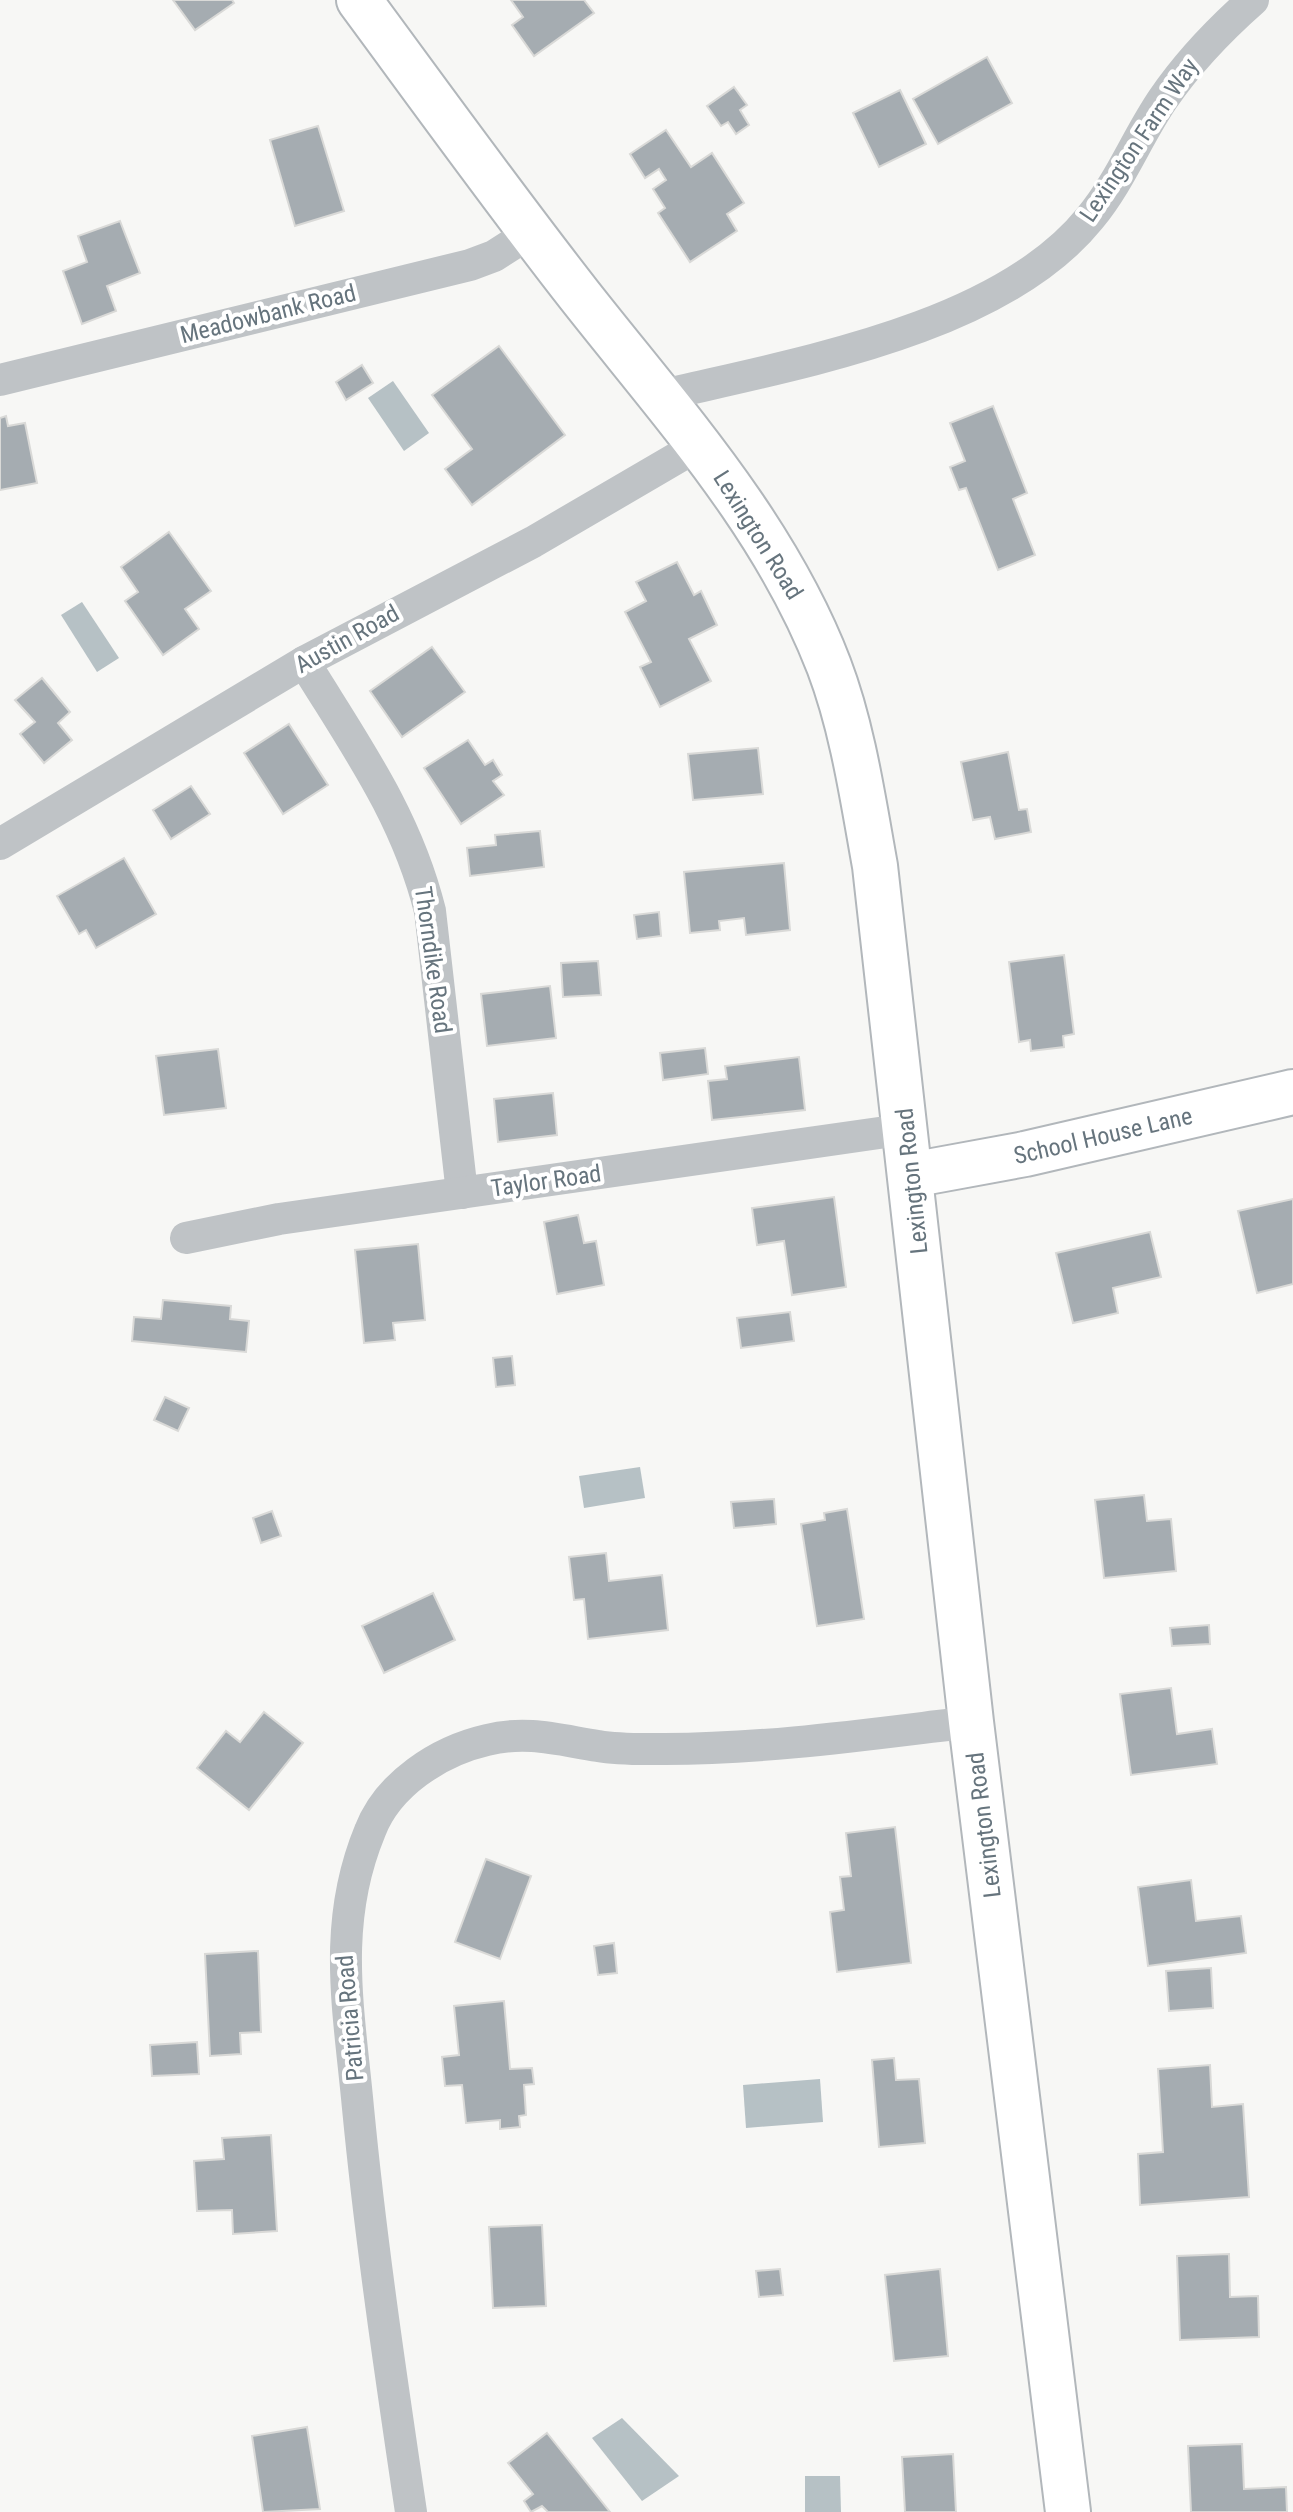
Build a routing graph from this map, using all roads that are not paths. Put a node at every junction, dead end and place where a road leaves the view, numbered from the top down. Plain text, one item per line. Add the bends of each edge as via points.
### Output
1 (359, 0) edge
2 (1253, 0) edge
3 (530, 233) junction
4 (0, 380) edge
5 (659, 396) junction
6 (699, 445) junction
7 (304, 662) junction
8 (0, 844) edge
9 (1293, 1092) edge
10 (907, 1129) junction
11 (911, 1175) junction
12 (462, 1193) junction
13 (186, 1238) dead end
14 (971, 1722) junction
15 (411, 2512) edge
16 (1068, 2512) edge

1 - 3 street, Lexington Road
2 - 5 street, Lexington Farm Way via 1189,63 1090,218 1053,255 1005,287 893,336
3 - 4 street, Meadowbank Road via 470,265
3 - 5 street, Lexington Road
5 - 6 street, Lexington Road
6 - 7 street, Austin Road via 533,542
6 - 10 street, Lexington Road via 775,554 829,667 875,866
7 - 8 street, Austin Road
7 - 12 street, Thorndike Road via 386,794 419,868 430,911
9 - 11 street, School House Lane
10 - 11 street, Lexington Road
10 - 12 street, Taylor Road
11 - 14 street, Lexington Road
12 - 13 street, Taylor Road
14 - 15 street, Patricia Road via 794,1742 666,1749 600,1747 517,1733 436,1760 392,1792 370,1828 353,1882 343,1948 368,2216
14 - 16 street, Lexington Road

